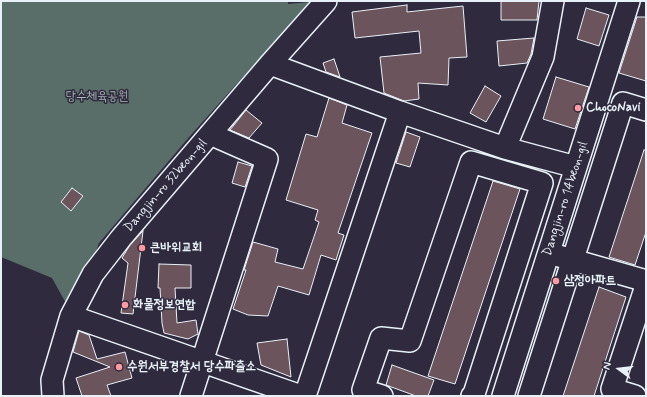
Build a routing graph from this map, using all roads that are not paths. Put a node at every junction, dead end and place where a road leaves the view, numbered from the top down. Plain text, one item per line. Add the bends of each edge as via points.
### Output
1 (326, 1) edge
2 (553, 1) edge
3 (629, 1) edge
4 (270, 64) junction
5 (646, 110) edge
6 (400, 112) junction
7 (210, 134) junction
8 (505, 148) junction
9 (576, 167) junction
10 (548, 254) junction
11 (572, 260) junction
12 (646, 281) edge
13 (508, 292) junction
14 (644, 299) edge
15 (534, 300) junction
16 (71, 316) junction
17 (202, 361) junction
18 (53, 396) edge
19 (191, 396) edge
20 (301, 396) edge
21 (305, 396) edge
22 (382, 396) edge
23 (472, 396) edge
24 (503, 396) edge
25 (529, 396) edge
26 (635, 396) edge

1 - 4 street, Dangjin-ro 32beon-gil
2 - 8 street via 543,57
3 - 9 street, Dangjin-ro 14beon-gil
4 - 6 street
4 - 7 street, Dangjin-ro 32beon-gil
5 - 11 street via 623,103
6 - 8 street
6 - 21 street
7 - 16 street, Dangjin-ro 32beon-gil via 93,274
7 - 17 street via 267,159
8 - 9 street
9 - 10 street, Dangjin-ro 14beon-gil
10 - 11 street
10 - 15 street, Dangjin-ro 14beon-gil
11 - 12 street
11 - 25 street
13 - 15 street
13 - 22 street via 542,183 471,162 410,341 381,338 363,390
13 - 23 street
14 - 26 street via 612,389
15 - 24 street, Dangjin-ro 14beon-gil
16 - 17 street
16 - 18 street, Dangjin-ro 32beon-gil via 52,380
17 - 19 street
17 - 20 street

